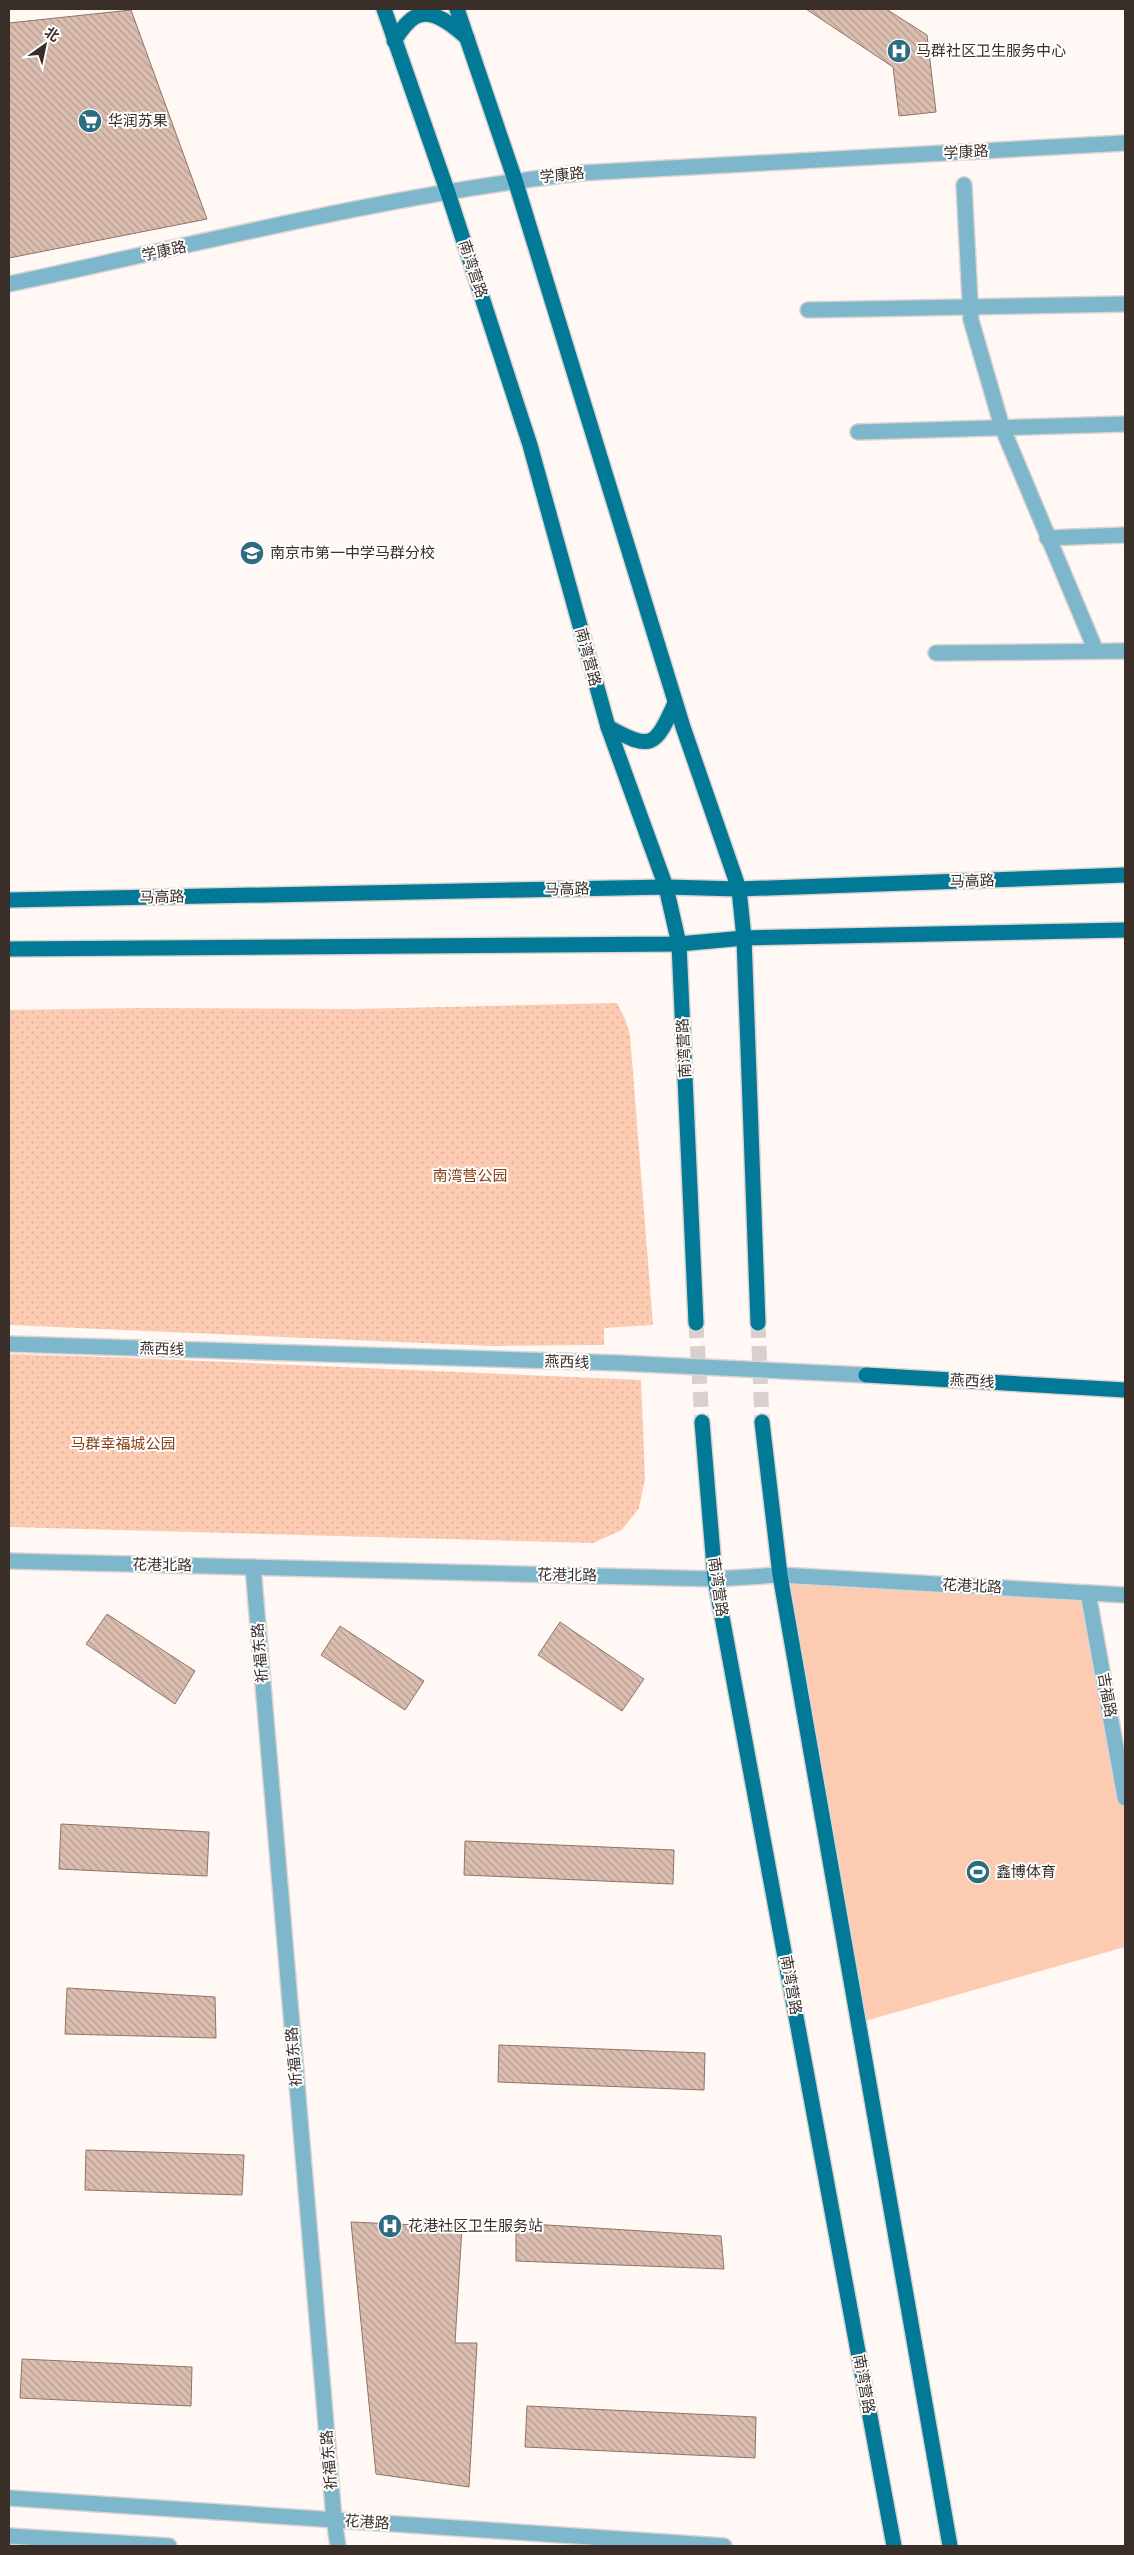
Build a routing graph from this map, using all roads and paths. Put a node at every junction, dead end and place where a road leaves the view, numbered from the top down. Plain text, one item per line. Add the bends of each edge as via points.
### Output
1 (384, 9) edge
2 (458, 9) edge
3 (468, 39) junction
4 (394, 41) junction
5 (1125, 143) edge
6 (515, 180) junction
7 (964, 185) dead end
8 (448, 193) junction
9 (9, 284) edge
10 (1125, 304) edge
11 (970, 306) junction
12 (808, 310) dead end
13 (1125, 424) edge
14 (1002, 427) junction
15 (858, 432) dead end
16 (1125, 535) edge
17 (1048, 538) junction
18 (1096, 651) junction
19 (1125, 651) edge
20 (936, 653) dead end
21 (675, 702) junction
22 (608, 727) junction
23 (1125, 875) edge
24 (666, 887) junction
25 (739, 890) junction
26 (9, 900) edge
27 (1125, 930) edge
28 (744, 938) junction
29 (679, 944) junction
30 (9, 948) edge
31 (696, 1323) tunnel mouth
32 (758, 1323) tunnel mouth
33 (9, 1344) edge
34 (866, 1375) joint
35 (1125, 1390) edge
36 (702, 1422) tunnel mouth
37 (762, 1422) tunnel mouth
38 (9, 1561) edge
39 (253, 1567) junction
40 (780, 1575) junction
41 (716, 1578) junction
42 (1088, 1593) junction
43 (1125, 1595) edge
44 (1125, 1798) edge
45 (9, 2498) edge
46 (334, 2519) junction
47 (9, 2536) edge
48 (169, 2546) edge
49 (338, 2546) edge
50 (724, 2546) edge
51 (894, 2546) edge
52 (950, 2546) edge

1 - 4 main road, 南湾营路
2 - 3 main road
3 - 4 main road via 451,23 431,16 416,16
3 - 6 main road
4 - 8 main road, 南湾营路
5 - 6 street, 学康路 via 580,173
6 - 8 street, 学康路
6 - 21 main road
7 - 11 street
8 - 9 street, 学康路
8 - 22 main road, 南湾营路 via 530,445
10 - 11 street
11 - 12 street
11 - 14 street via 971,320
13 - 14 street
14 - 15 street
14 - 17 street
16 - 17 street
17 - 18 street
18 - 19 street
18 - 20 street
21 - 22 main road via 662,732 653,741 642,743 629,739
21 - 25 main road
22 - 24 main road, 南湾营路
23 - 25 main road, 马高路
24 - 25 main road, 马高路
24 - 26 main road, 马高路
24 - 29 main road, 南湾营路
25 - 28 main road
27 - 28 main road
28 - 29 main road
28 - 32 main road
29 - 30 main road
29 - 31 main road, 南湾营路
33 - 34 street, 燕西线 via 619,1363
34 - 35 main road, 燕西线
36 - 41 main road, 南湾营路
37 - 40 main road
38 - 39 street, 花港北路
39 - 41 street, 花港北路
39 - 46 street, 祈福东路
40 - 41 street, 花港北路
40 - 42 street, 花港北路
40 - 52 main road
41 - 51 main road, 南湾营路
42 - 43 street, 花港北路
42 - 44 street, 吉福路
45 - 46 street, 花港路
46 - 49 street, 祈福东路
46 - 50 street, 花港路
47 - 48 street

